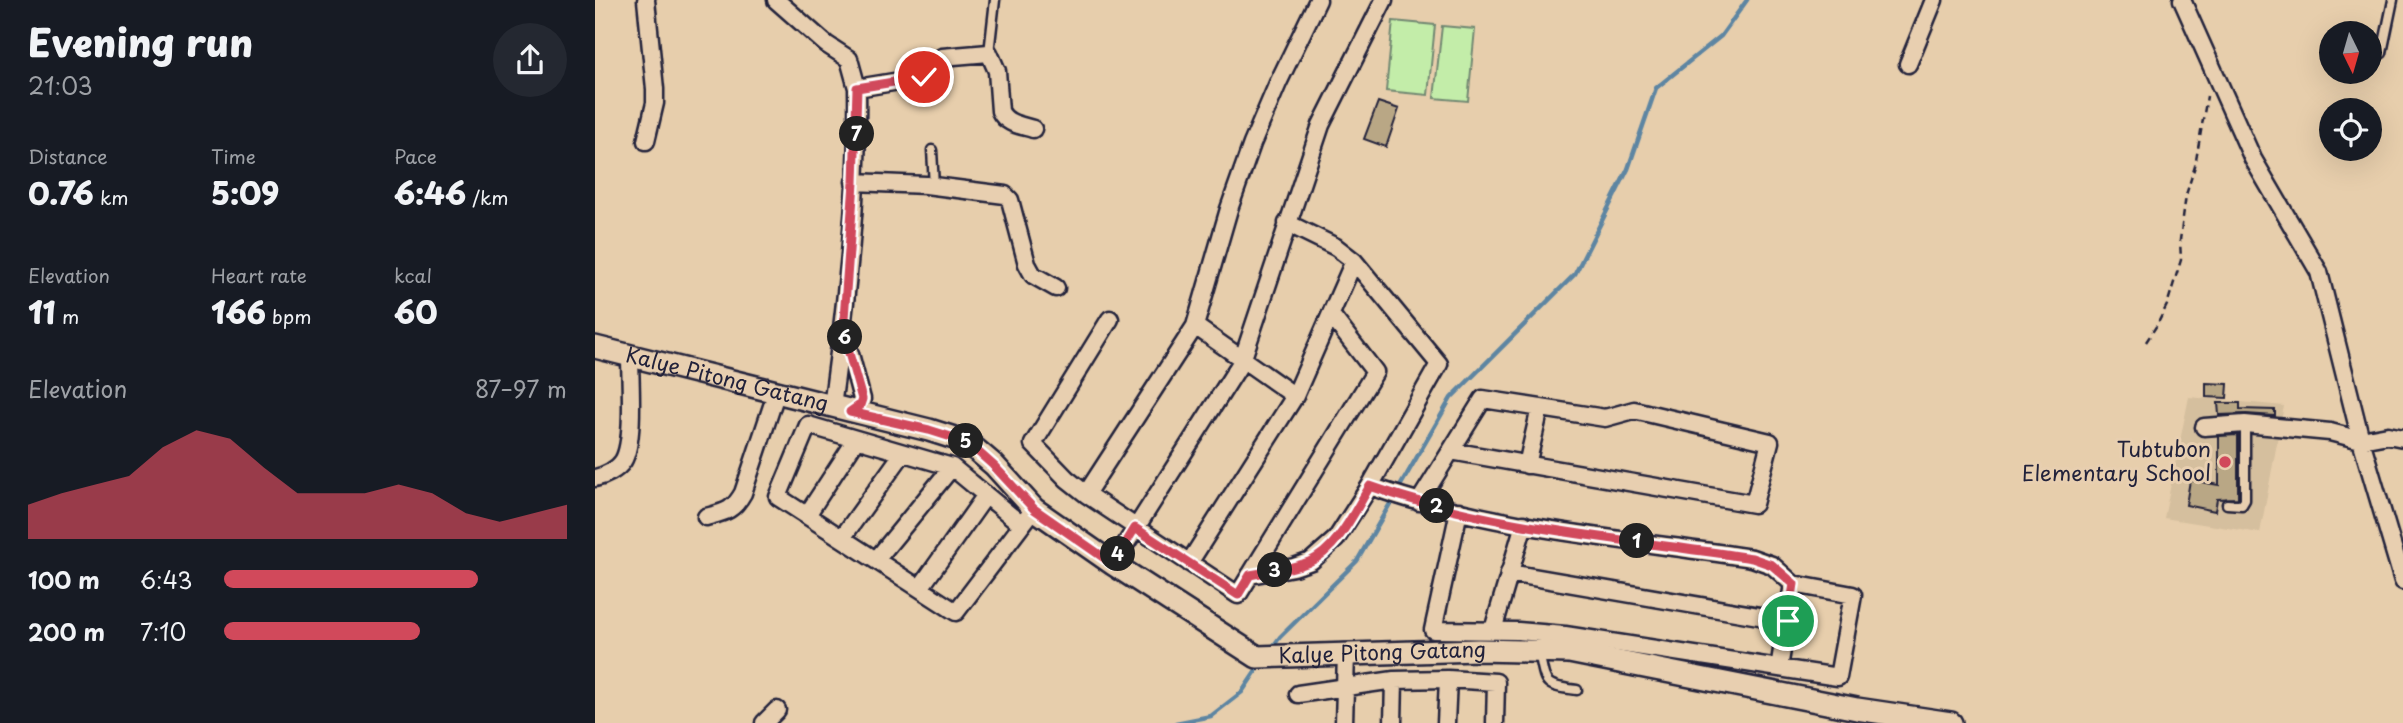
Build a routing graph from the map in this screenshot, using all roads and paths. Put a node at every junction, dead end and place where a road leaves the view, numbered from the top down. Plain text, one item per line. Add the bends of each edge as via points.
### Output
1 (646, 0) edge
2 (776, 0) edge
3 (995, 0) edge
4 (1318, 0) edge
5 (1384, 0) edge
6 (1934, 0) edge
7 (2182, 0) edge
8 (2393, 0) edge
9 (989, 53) junction
10 (2382, 53) dead end
11 (1908, 64) dead end
12 (2215, 76) junction
13 (857, 88) junction
14 (1033, 129) dead end
15 (646, 141) dead end
16 (932, 150) dead end
17 (854, 183) junction
18 (934, 186) junction
19 (1287, 223) junction
20 (1354, 261) junction
21 (1056, 288) dead end
22 (1331, 314) junction
23 (1111, 319) dead end
24 (1195, 326) junction
25 (843, 332) junction
26 (2146, 342) dead end
27 (595, 347) edge
28 (630, 356) junction
29 (1242, 361) junction
30 (777, 391) junction
31 (1295, 396) junction
32 (1540, 408) junction
33 (841, 409) junction
34 (2245, 424) junction
35 (2204, 427) dead end
36 (2403, 438) edge
37 (856, 440) junction
38 (2361, 440) junction
39 (1451, 451) junction
40 (903, 453) junction
41 (1527, 465) junction
42 (952, 467) junction
43 (595, 478) edge
44 (1377, 488) junction
45 (1086, 494) junction
46 (986, 495) junction
47 (1419, 502) junction
48 (2227, 504) dead end
49 (1459, 511) junction
50 (807, 516) junction
51 (706, 517) dead end
52 (1028, 517) junction
53 (1524, 524) junction
54 (1135, 528) junction
55 (842, 538) junction
56 (876, 560) junction
57 (1189, 563) junction
58 (1113, 564) junction
59 (1509, 573) junction
60 (1250, 575) junction
61 (2403, 581) edge
62 (1794, 584) junction
63 (920, 588) junction
64 (1788, 621) junction
65 (1493, 630) junction
66 (1538, 650) junction
67 (1346, 653) junction
68 (1779, 668) junction
69 (1448, 679) junction
70 (1394, 680) junction
71 (1345, 686) junction
72 (1577, 690) dead end
73 (1299, 694) dead end
74 (777, 710) dead end
75 (764, 723) edge
76 (1344, 723) edge
77 (1393, 723) edge
78 (1446, 723) edge
79 (1495, 723) edge
80 (1951, 723) edge

1 - 15 street via 656,89
2 - 13 street via 849,59
3 - 9 lane
4 - 24 street via 1252,144
5 - 19 street via 1321,125
6 - 11 street
7 - 12 street
8 - 10 lane
9 - 13 street via 942,57 924,77
9 - 14 street via 997,71 1003,117
12 - 26 path via 2204,104 2186,195 2176,280
12 - 38 street via 2253,159 2319,272
13 - 17 street
16 - 18 lane
17 - 18 street
17 - 25 street
18 - 21 street via 1008,197 1027,264 1033,275
19 - 20 street
19 - 29 street
20 - 22 street
20 - 44 street via 1439,364
22 - 31 street
22 - 60 street via 1375,372
23 - 45 street via 1033,444
24 - 29 street
24 - 45 street
25 - 33 street
25 - 33 street via 862,399 860,405
27 - 28 street, Kalye Pitong Gatang
28 - 30 street, Kalye Pitong Gatang
28 - 43 street via 626,453 622,464
29 - 31 street
29 - 54 street
30 - 33 street, Kalye Pitong Gatang
30 - 51 street via 743,493 725,513
31 - 57 street
32 - 39 street via 1483,399
32 - 41 street
32 - 41 street via 1605,418 1634,410 1770,442 1754,504
33 - 52 street, Kalye Pitong Gatang via 967,442 994,466
34 - 35 street
34 - 38 street via 2330,432
34 - 48 lane via 2245,500 2242,505
36 - 38 street via 2388,435
37 - 40 street
37 - 50 street
37 - 50 street via 807,425 778,497
38 - 61 street
39 - 41 street
39 - 47 street
40 - 42 street
40 - 55 street
42 - 46 street
42 - 56 street
44 - 47 street
44 - 60 street via 1336,539 1311,561
45 - 54 street
46 - 52 street
46 - 63 street
47 - 49 street
49 - 53 street
49 - 65 street via 1433,630
50 - 55 street
52 - 58 street, Kalye Pitong Gatang
52 - 63 street via 956,612
53 - 59 street
53 - 62 street via 1752,558 1772,565
54 - 57 street
54 - 58 street
55 - 56 street
56 - 63 street
57 - 60 street via 1238,595
58 - 67 street, Kalye Pitong Gatang via 1257,657
59 - 64 street
59 - 65 street
62 - 64 street
62 - 68 street via 1853,595 1837,677
64 - 68 street
65 - 68 street via 1565,635
66 - 67 street, Kalye Pitong Gatang
66 - 72 lane via 1547,683
66 - 80 street, Kalye Pitong Gatang
67 - 71 street
69 - 70 street
69 - 78 street
69 - 79 street via 1496,682
70 - 71 street
70 - 77 street
71 - 73 street
71 - 76 street
74 - 75 street

